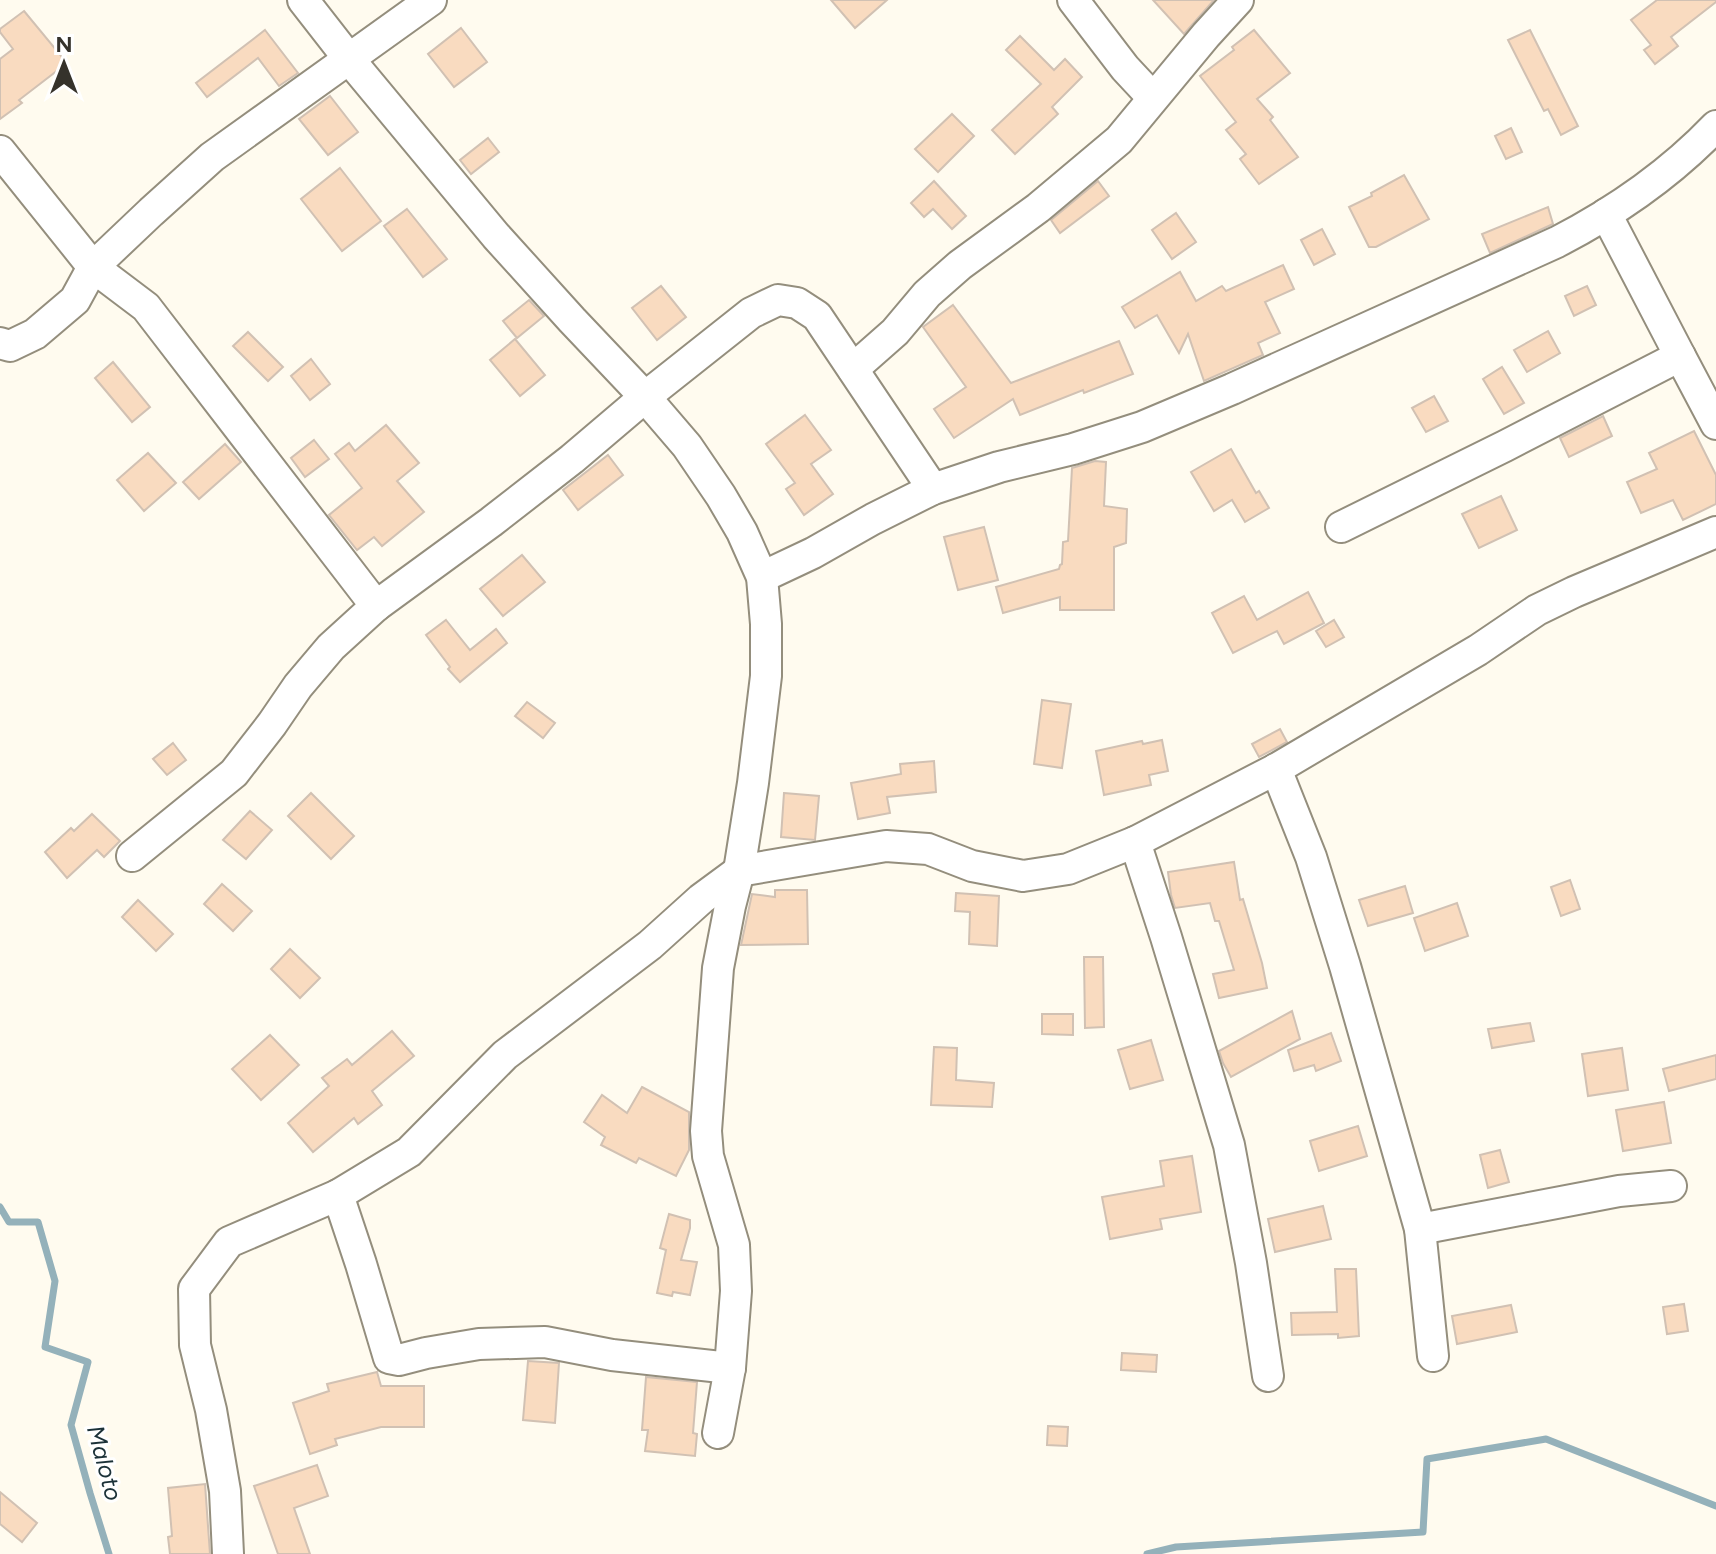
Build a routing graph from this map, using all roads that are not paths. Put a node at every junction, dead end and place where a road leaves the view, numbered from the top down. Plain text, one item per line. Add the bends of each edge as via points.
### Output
1 (303, 0) edge
2 (431, 0) edge
3 (1073, 0) edge
4 (1238, 0) edge
5 (349, 59) junction
6 (1153, 98) junction
7 (1716, 126) edge
8 (0, 151) edge
9 (1606, 214) junction
10 (93, 267) junction
11 (0, 343) edge
12 (1680, 356) junction
13 (853, 369) junction
14 (645, 397) junction
15 (1716, 424) edge
16 (933, 489) junction
17 (1341, 527) dead end
18 (1716, 532) edge
19 (762, 577) junction
20 (376, 606) junction
21 (1276, 769) junction
22 (1135, 842) junction
23 (132, 856) dead end
24 (739, 871) junction
25 (1671, 1186) dead end
26 (338, 1195) junction
27 (1420, 1229) junction
28 (1433, 1356) dead end
29 (730, 1368) junction
30 (1268, 1376) dead end
31 (718, 1433) dead end
32 (228, 1554) edge

1 - 5 street
2 - 5 street
3 - 6 street
4 - 6 street
5 - 10 street via 212,157
5 - 14 street via 496,236
6 - 13 street via 1119,140 960,265
7 - 9 street via 1667,171
8 - 10 street
9 - 12 street
9 - 16 street via 1557,242 1142,427
10 - 11 street via 75,300 35,334 10,346
10 - 20 street via 146,307
12 - 15 street
12 - 17 street
13 - 14 street via 817,316 797,303 778,300 751,313
13 - 16 street
14 - 19 street via 721,496
14 - 20 street via 491,522
16 - 19 street
18 - 21 street via 1537,610
19 - 24 street via 766,676
20 - 23 street via 331,647 234,773
21 - 22 street
21 - 27 street via 1311,857
22 - 24 street via 1068,869 1023,876 972,866 928,849 886,846
22 - 30 street via 1229,1145
24 - 26 street via 505,1055 409,1152
24 - 29 street via 718,968 706,1131 708,1156 734,1245
25 - 27 street
26 - 29 street via 393,1360 479,1344 545,1342
26 - 32 street via 229,1242 194,1289 195,1345 225,1491
27 - 28 street
29 - 31 street

